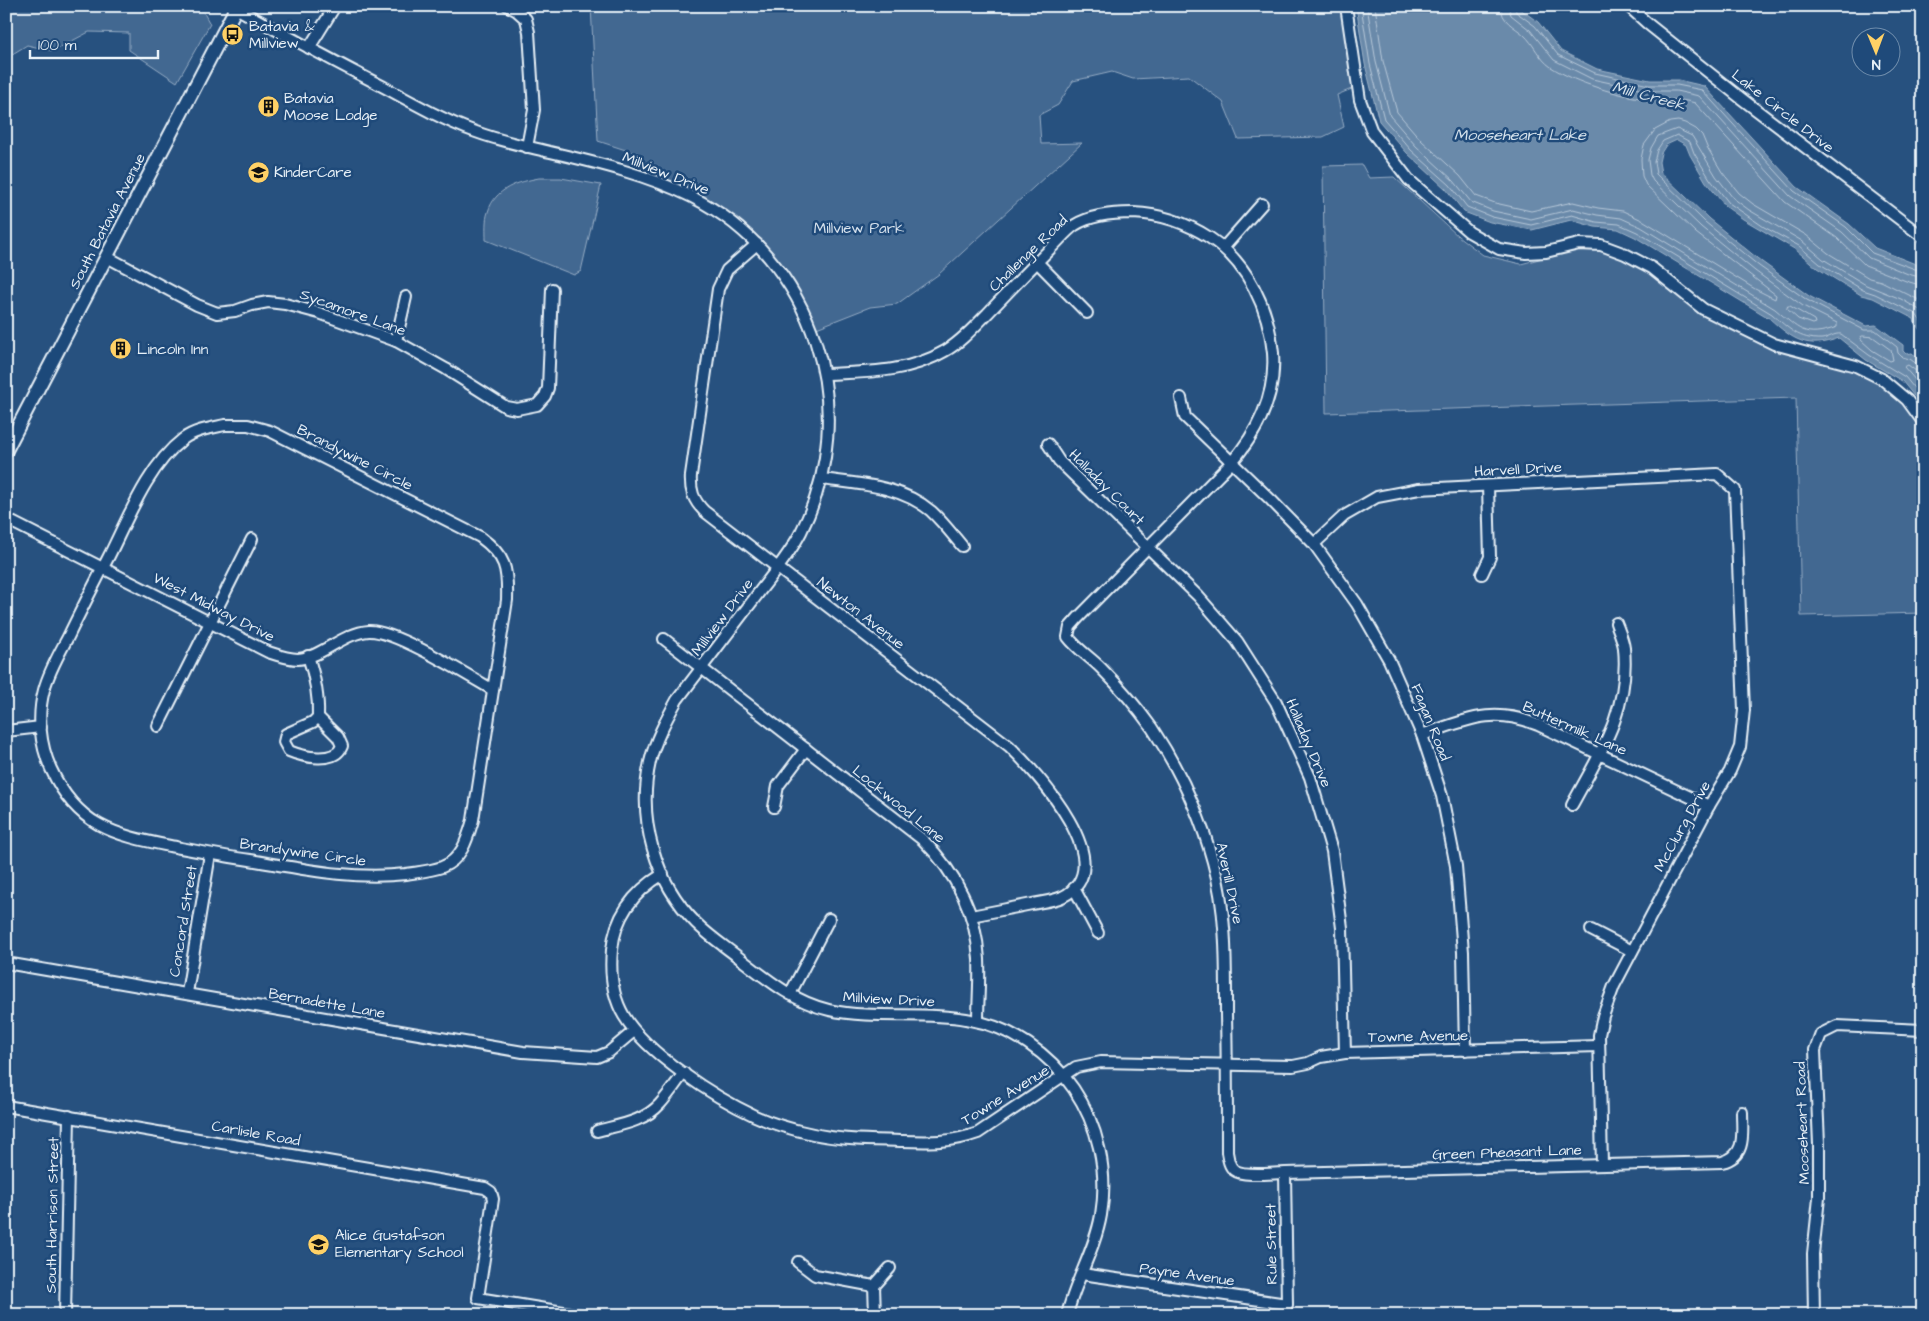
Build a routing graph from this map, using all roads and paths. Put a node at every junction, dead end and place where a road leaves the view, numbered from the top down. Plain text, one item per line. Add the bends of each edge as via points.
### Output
1 (334, 6) edge
2 (508, 6) edge
3 (1346, 6) edge
4 (1628, 6) edge
5 (237, 7) edge
6 (309, 48) junction
7 (527, 147) junction
8 (1262, 204) dead end
9 (1923, 237) edge
10 (757, 244) junction
11 (1224, 247) junction
12 (107, 257) junction
13 (1037, 262) junction
14 (552, 289) dead end
15 (406, 297) dead end
16 (1087, 313) dead end
17 (396, 342) junction
18 (824, 374) junction
19 (1181, 398) dead end
20 (1923, 422) edge
21 (1048, 444) dead end
22 (6, 450) edge
23 (1231, 462) junction
24 (821, 479) junction
25 (1488, 486) junction
26 (1736, 490) joint
27 (6, 519) edge
28 (252, 538) dead end
29 (1314, 544) junction
30 (962, 546) dead end
31 (1147, 548) junction
32 (103, 567) junction
33 (777, 568) junction
34 (1482, 574) dead end
35 (210, 623) junction
36 (1616, 623) dead end
37 (664, 639) dead end
38 (1074, 646) joint
39 (308, 656) junction
40 (701, 668) junction
41 (493, 690) junction
42 (318, 717) junction
43 (158, 726) dead end
44 (41, 727) junction
45 (6, 731) edge
46 (1422, 736) junction
47 (806, 749) junction
48 (1599, 754) junction
49 (1572, 805) dead end
50 (1709, 806) junction
51 (774, 807) dead end
52 (210, 854) junction
53 (663, 874) junction
54 (1074, 888) junction
55 (971, 916) junction
56 (829, 919) dead end
57 (1591, 930) dead end
58 (1098, 932) dead end
59 (1632, 951) junction
60 (6, 963) edge
61 (186, 993) junction
62 (790, 994) junction
63 (978, 1022) junction
64 (1923, 1030) edge
65 (634, 1031) junction
66 (1599, 1046) junction
67 (1465, 1050) junction
68 (1345, 1053) junction
69 (1227, 1064) junction
70 (684, 1072) junction
71 (1064, 1075) junction
72 (6, 1106) edge
73 (1742, 1112) dead end
74 (69, 1116) junction
75 (597, 1131) dead end
76 (1602, 1165) junction
77 (1233, 1169) joint
78 (1285, 1173) junction
79 (798, 1262) dead end
80 (890, 1268) dead end
81 (1082, 1274) junction
82 (874, 1286) junction
83 (1287, 1304) junction
84 (565, 1313) edge
85 (65, 1315) edge
86 (582, 1315) edge
87 (875, 1315) edge
88 (1067, 1315) edge
89 (1284, 1315) edge
90 (1814, 1315) edge

1 - 6 street
2 - 7 street via 526,19 528,32 534,110
3 - 20 street via 1360,100 1372,132 1409,180 1470,232 1499,249 1526,253 1579,244 1601,245 1625,254 1652,268 1703,309 1774,344 1856,366 1882,379 1907,400
4 - 9 street, Lake Circle Drive via 1742,99
5 - 6 street, Millview Drive
5 - 12 main road, South Batavia Avenue
6 - 7 street, Millview Drive via 456,124
7 - 10 street, Millview Drive via 602,164 676,190 729,220
8 - 11 street
10 - 18 street, Millview Drive via 788,282 801,305 819,349
10 - 33 street, Newton Avenue via 727,270 718,289 690,484 696,504 704,512
11 - 13 street, Challenge Road via 1194,228 1153,214 1108,213 1075,225
11 - 23 street, Challenge Road via 1258,295 1272,340 1273,364 1265,409 1254,433
12 - 17 street, Sycamore Lane via 217,313 268,302 286,304
12 - 22 main road, South Batavia Avenue
13 - 16 street
13 - 18 street, Challenge Road via 959,342 937,356 887,371
14 - 17 street, Sycamore Lane via 548,388 537,405 517,409 506,406 446,368
15 - 17 street
18 - 24 street, Millview Drive via 828,428
19 - 23 street, Fagan Road via 1184,417
21 - 31 street, Halladay Court via 1059,461
23 - 29 street, Fagan Road
23 - 31 street, Challenge Road
24 - 30 street via 885,488 904,494 932,512
24 - 33 street, Millview Drive via 801,532
25 - 26 street, Harvell Drive via 1717,474
25 - 29 street, Harvell Drive via 1419,489 1377,498 1344,516
25 - 34 street via 1490,557
26 - 50 street, McClurg Drive via 1744,721 1736,759
27 - 32 street, West Midway Drive
28 - 35 street
29 - 46 street, Fagan Road via 1357,604 1389,660
31 - 38 street, Challenge Road via 1070,626 1068,637
31 - 68 street, Halladay Drive via 1198,596 1237,641 1276,702 1310,777 1332,851 1342,928
32 - 35 street, West Midway Drive
32 - 41 street, Brandywine Circle via 157,465 183,438 200,430 225,426 248,425 270,430 496,548 505,565 508,582
32 - 44 street, Brandywine Circle via 48,678
33 - 40 street, Millview Drive
33 - 54 street, Newton Avenue via 1028,764 1064,812 1081,846 1084,870
35 - 39 street, West Midway Drive via 268,652 297,659
35 - 43 street
36 - 48 street via 1624,647 1622,697 1618,714
37 - 40 street, Lockwood Lane
38 - 69 street, Averill Drive via 1099,666 1150,726 1182,780 1202,825 1213,863 1226,940
39 - 41 street, West Midway Drive via 352,634 379,632 397,638
39 - 42 street via 316,680
40 - 47 street, Lockwood Lane
40 - 53 street, Millview Drive via 663,724 649,763 647,818 652,847
41 - 52 street, Brandywine Circle via 473,820 467,842 453,861 442,867 417,872 346,876
42 - 42 street via 286,734 284,742 289,751 324,757 341,750 338,737
44 - 45 street
44 - 52 street, Brandywine Circle via 48,761 57,781 85,815 118,834
46 - 48 street, Buttermilk Lane via 1484,715 1510,716 1538,725
46 - 67 street, Fagan Road via 1442,796 1456,866 1464,952
47 - 51 street via 778,786
47 - 55 street, Lockwood Lane via 940,856 963,894
48 - 49 street
48 - 50 street, Buttermilk Lane
50 - 59 street, McClurg Drive
52 - 61 street, Concord Street
53 - 62 street, Millview Drive via 696,923
53 - 65 street, Towne Avenue via 640,890 631,901 622,914 613,941 614,990
54 - 55 street via 1062,897 1048,901
54 - 58 street
55 - 63 street, Lockwood Lane via 979,960
56 - 62 street
57 - 59 street
59 - 66 street, McClurg Drive via 1603,1016
60 - 61 street, Bernadette Lane
61 - 65 street, Bernadette Lane via 523,1052 597,1057 609,1052
62 - 63 street, Millview Drive via 828,1010 953,1017
63 - 71 street, Millview Drive via 1022,1040
64 - 90 street, Mooseheart Road via 1837,1026 1821,1034 1815,1050 1819,1153 1813,1254
65 - 70 street, Towne Avenue
66 - 67 street, Towne Avenue
66 - 76 street, McClurg Drive
67 - 68 street, Towne Avenue
68 - 69 street, Towne Avenue via 1293,1066
69 - 71 street, Towne Avenue via 1101,1062 1076,1067
69 - 77 street, Averill Drive via 1227,1152
70 - 71 street, Towne Avenue via 757,1117 812,1134 946,1142 978,1133
70 - 75 street via 660,1104 648,1114 633,1122
71 - 81 street, Millview Drive via 1095,1130 1104,1184 1100,1217
72 - 74 street, Carlisle Road
73 - 76 street, Green Pheasant Lane via 1741,1148 1729,1160
74 - 84 street, Carlisle Road via 485,1188 491,1192 493,1200 478,1298
74 - 85 street, South Harrison Street
76 - 78 street, Green Pheasant Lane
77 - 78 street, Green Pheasant Lane via 1248,1174
78 - 83 street, Rule Street
79 - 82 street via 815,1275
80 - 82 street
81 - 83 street, Payne Avenue
81 - 88 street, Millview Drive
82 - 87 street
83 - 89 street, Rule Street
84 - 86 street

